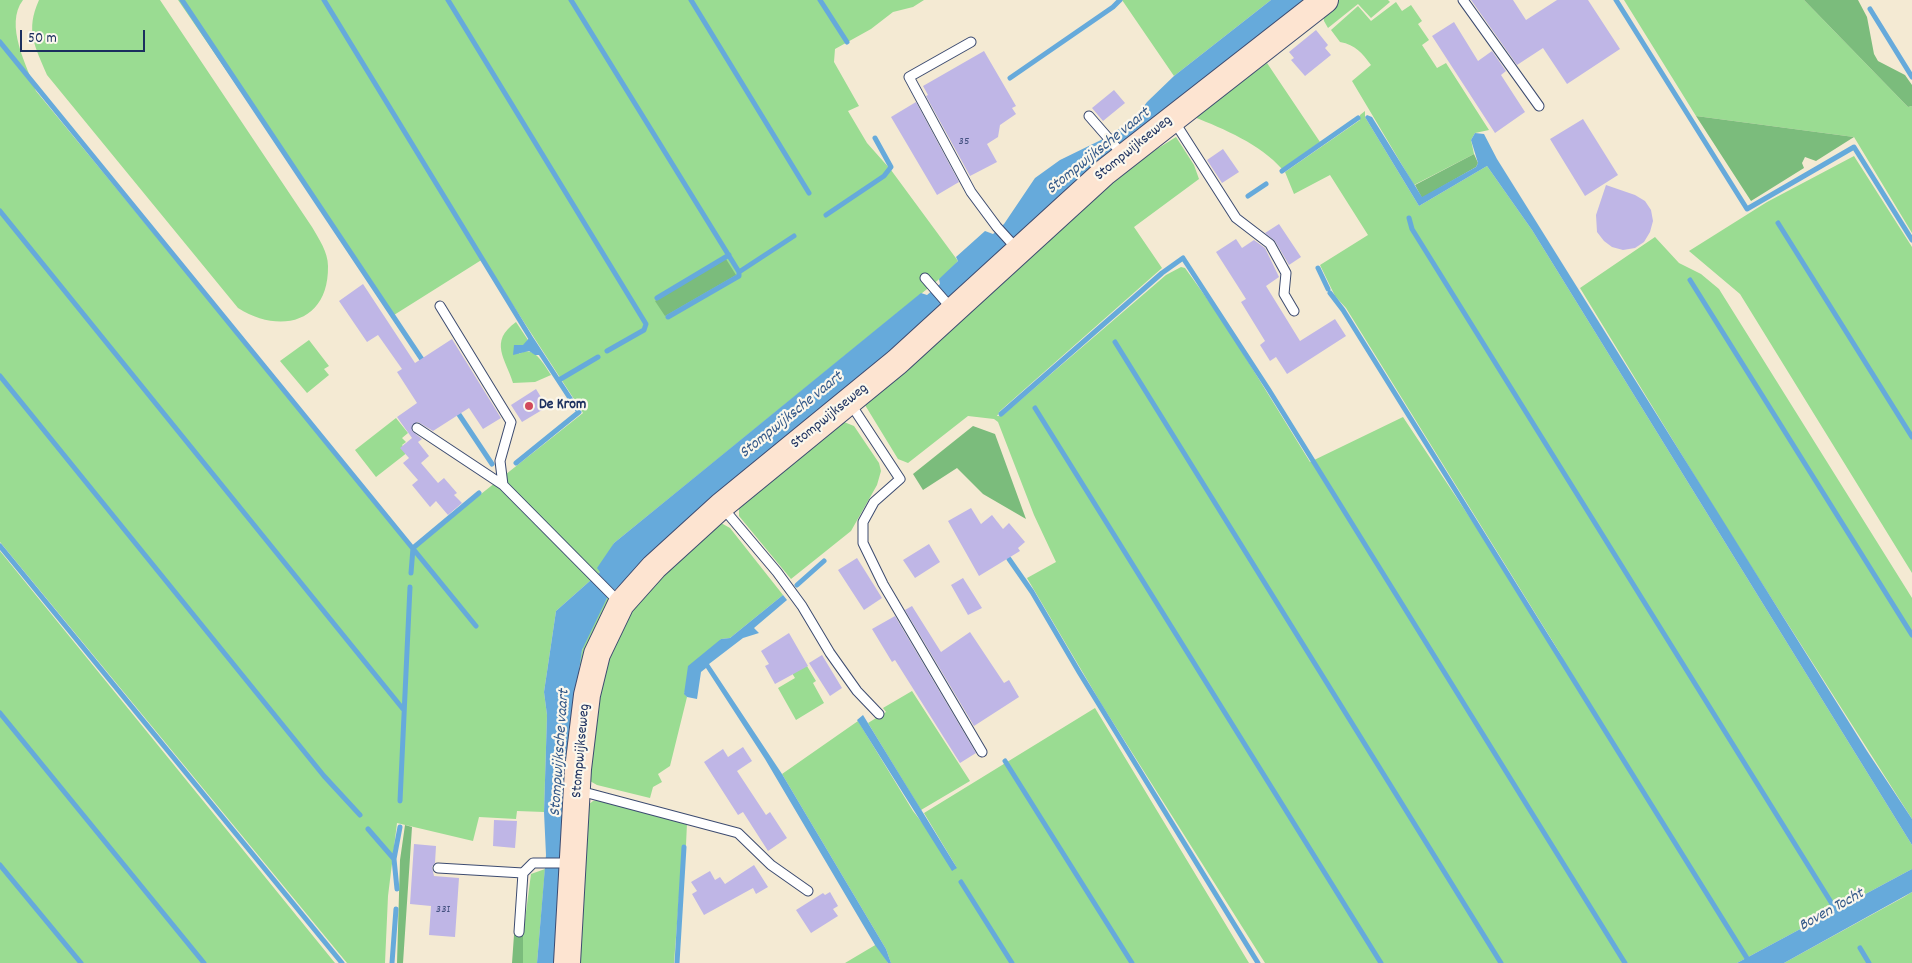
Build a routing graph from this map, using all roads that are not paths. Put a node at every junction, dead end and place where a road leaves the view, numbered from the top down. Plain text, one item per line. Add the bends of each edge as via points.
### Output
1 (1325, 0) edge
2 (1463, 0) edge
3 (971, 42) dead end
4 (1539, 106) dead end
5 (1089, 116) dead end
6 (1172, 118) junction
7 (1122, 154) junction
8 (1016, 249) junction
9 (928, 282) dead end
10 (440, 306) dead end
11 (951, 308) junction
12 (1294, 311) dead end
13 (849, 401) junction
14 (417, 428) dead end
15 (503, 486) junction
16 (721, 506) junction
17 (617, 599) junction
18 (879, 714) dead end
19 (982, 752) dead end
20 (578, 790) junction
21 (570, 863) junction
22 (438, 868) dead end
23 (523, 873) junction
24 (808, 891) dead end
25 (519, 932) dead end
26 (567, 963) edge

1 - 6 street, Stompwijkseweg
2 - 4 lane
3 - 8 lane via 909,77 972,192
5 - 7 lane
6 - 7 street, Stompwijkseweg
6 - 12 lane via 1236,218 1270,244 1286,274 1284,294
7 - 8 street, Stompwijkseweg
8 - 11 street, Stompwijkseweg
9 - 11 lane
10 - 15 lane via 511,422 500,461
11 - 13 street, Stompwijkseweg via 897,362
13 - 16 street, Stompwijkseweg
13 - 19 lane via 900,479 874,502 863,522 863,544 883,584
14 - 15 lane
15 - 17 lane
16 - 17 street, Stompwijkseweg
16 - 18 lane via 778,572 857,691
17 - 20 street, Stompwijkseweg via 591,674
20 - 21 street, Stompwijkseweg
20 - 24 lane via 738,833 771,865
21 - 23 lane via 533,863
21 - 26 street, Stompwijkseweg
22 - 23 lane
23 - 25 lane

